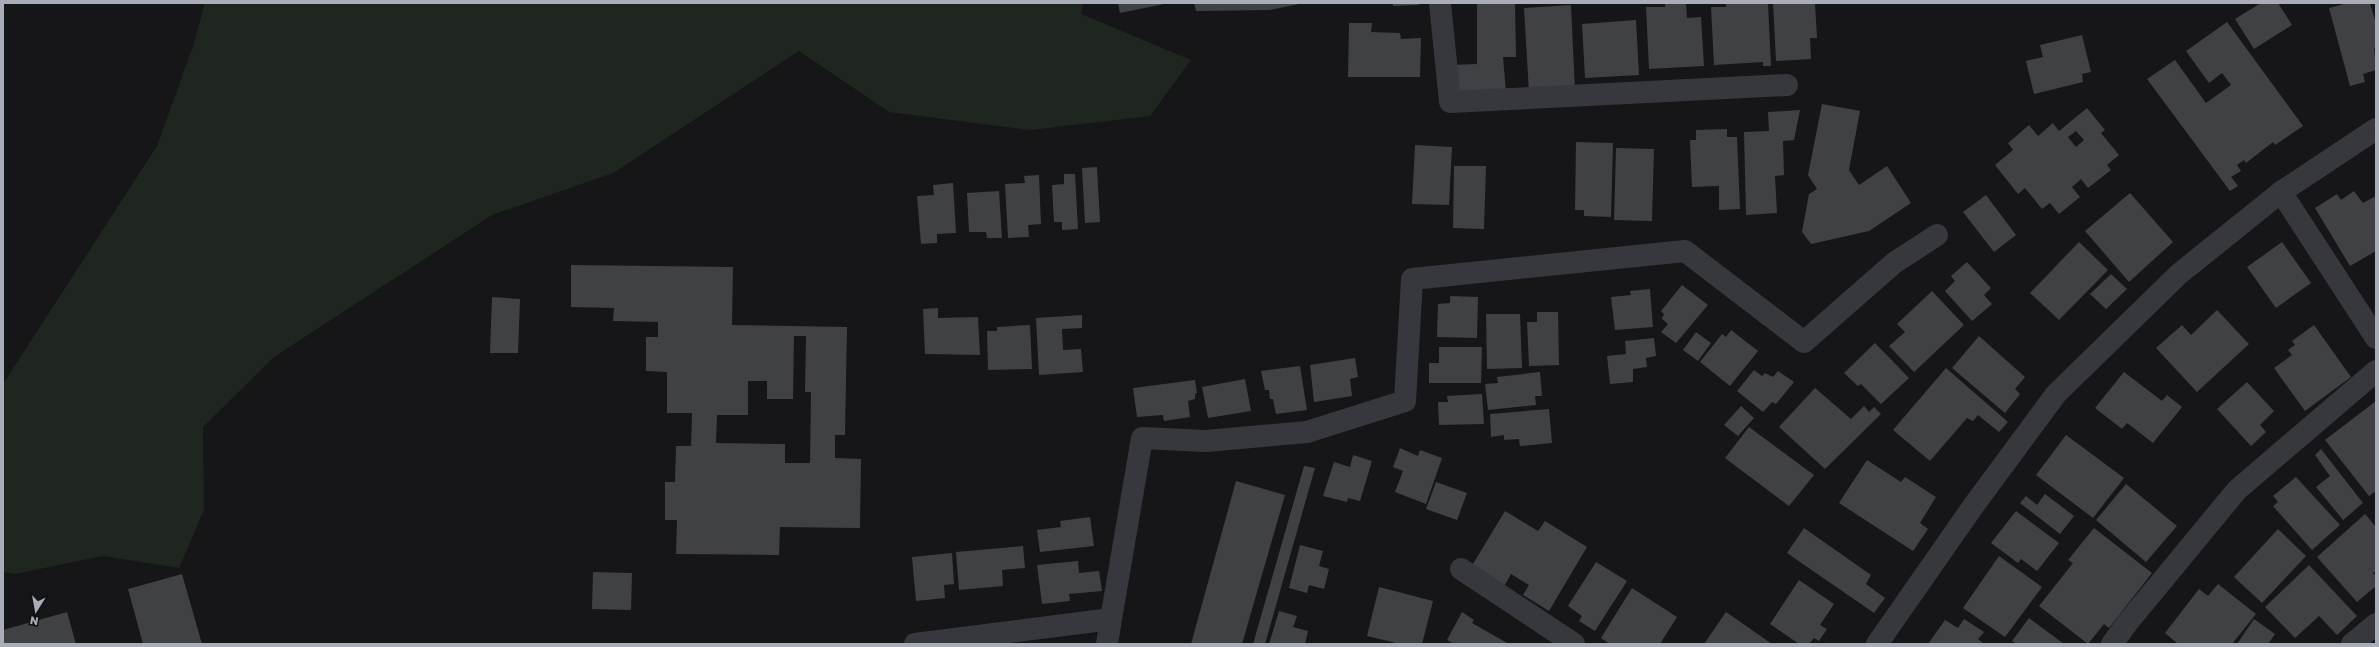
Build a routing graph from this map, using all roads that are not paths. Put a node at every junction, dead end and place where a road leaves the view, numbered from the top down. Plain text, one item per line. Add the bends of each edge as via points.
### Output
1 (1440, 3) edge
2 (1787, 85) dead end
3 (2376, 129) edge
4 (2281, 192) junction
5 (1937, 235) dead end
6 (2376, 338) edge
7 (2376, 371) edge
8 (1461, 569) dead end
9 (1111, 619) junction
10 (2376, 624) edge
11 (915, 644) edge
12 (1107, 644) edge
13 (1574, 644) edge
14 (1877, 644) edge
15 (2112, 644) edge
16 (2352, 644) edge

1 - 2 street via 1450,102
3 - 4 street
4 - 6 street
4 - 14 street via 2179,274 2056,394 1974,505
5 - 9 street via 1894,263 1804,342 1685,251 1412,279 1405,401 1307,432 1206,441 1142,438
7 - 15 street via 2237,490
8 - 13 street
9 - 11 street
9 - 12 street
10 - 16 street

